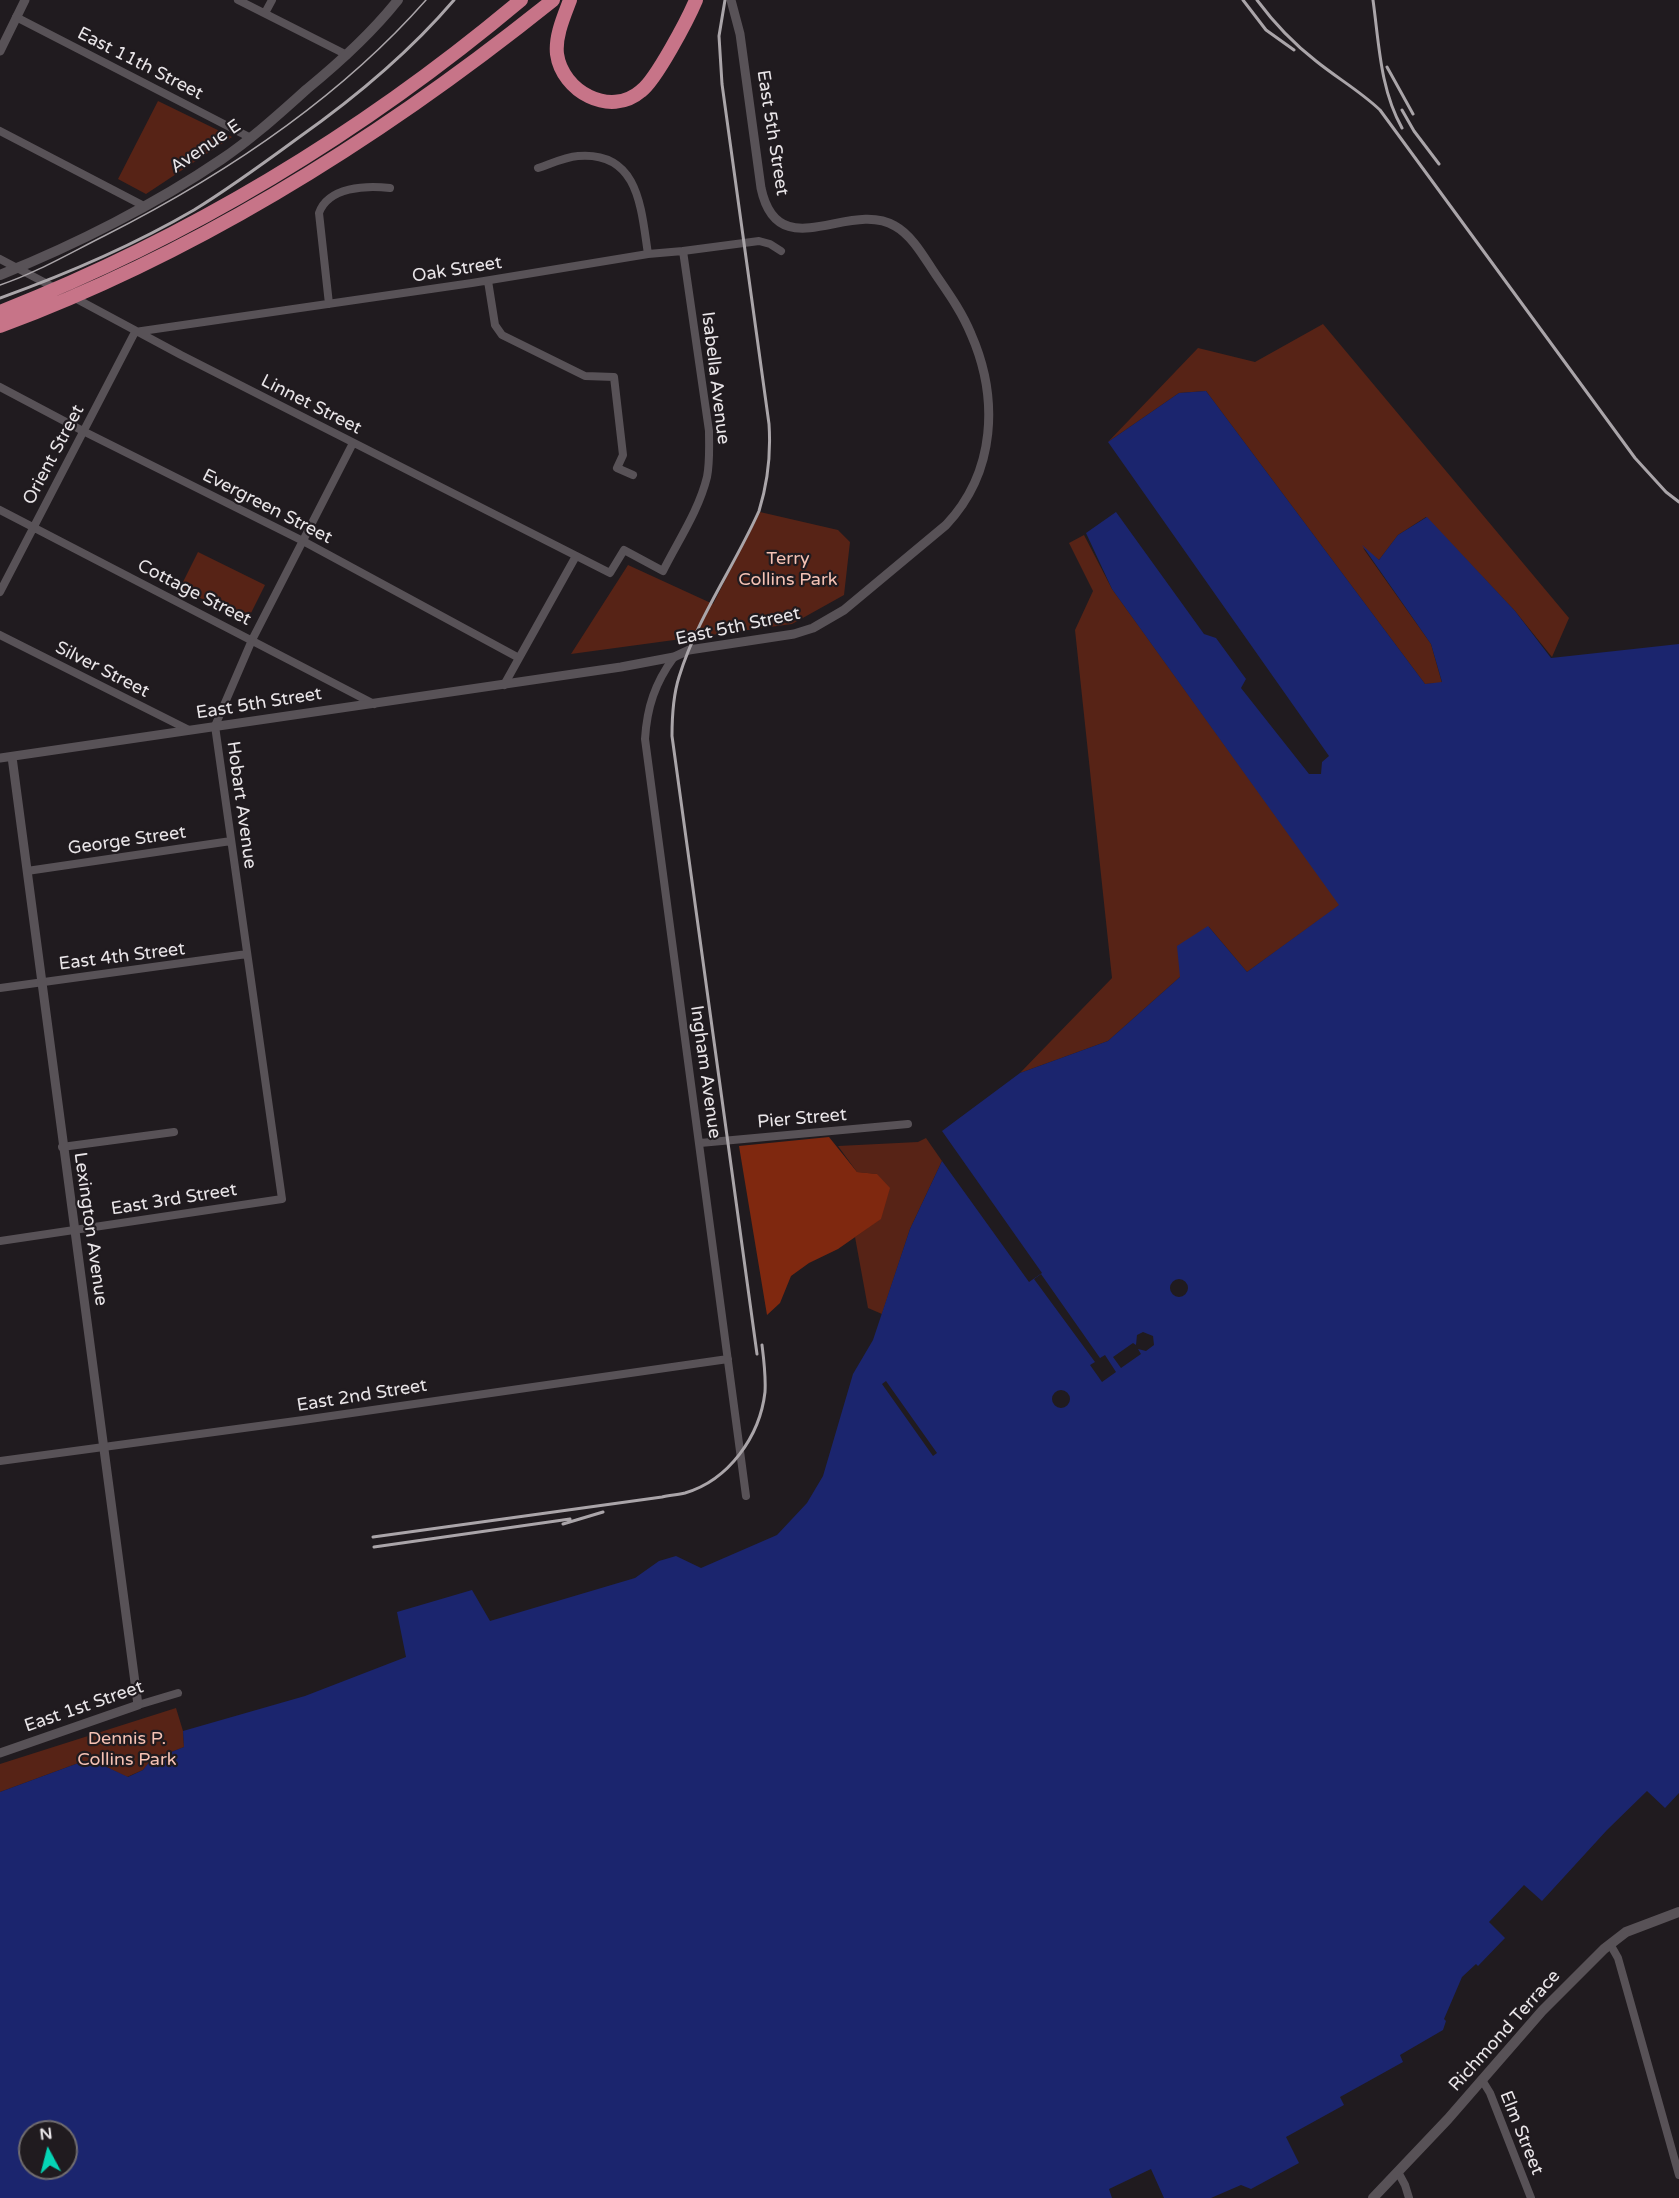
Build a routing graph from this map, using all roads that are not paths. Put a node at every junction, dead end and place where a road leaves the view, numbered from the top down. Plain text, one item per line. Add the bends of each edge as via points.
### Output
1 (25, 0) edge
2 (238, 0) edge
3 (272, 0) edge
4 (398, 0) edge
5 (521, 0) edge
6 (553, 0) edge
7 (570, 0) edge
8 (696, 0) edge
9 (731, 0) edge
10 (265, 13) junction
11 (16, 17) junction
12 (0, 51) edge
13 (347, 56) junction
14 (0, 131) edge
15 (251, 138) junction
16 (538, 168) dead end
17 (390, 188) dead end
18 (144, 206) junction
19 (683, 251) junction
20 (781, 251) dead end
21 (648, 254) junction
22 (0, 259) edge
23 (18, 268) junction
24 (0, 275) edge
25 (488, 280) junction
26 (329, 304) junction
27 (0, 312) edge
28 (0, 326) edge
29 (135, 332) junction
30 (0, 387) edge
31 (83, 431) junction
32 (353, 443) junction
33 (633, 475) dead end
34 (0, 510) edge
35 (33, 527) junction
36 (303, 541) junction
37 (576, 555) junction
38 (610, 573) joint
39 (0, 592) edge
40 (0, 635) edge
41 (252, 640) junction
42 (674, 657) junction
43 (519, 658) junction
44 (504, 685) junction
45 (374, 704) junction
46 (216, 726) junction
47 (190, 731) junction
48 (12, 757) junction
49 (0, 758) edge
50 (231, 842) junction
51 (27, 871) junction
52 (247, 954) junction
53 (41, 982) junction
54 (0, 988) edge
55 (908, 1124) dead end
56 (174, 1132) dead end
57 (700, 1143) junction
58 (62, 1147) junction
59 (282, 1199) joint
60 (74, 1230) junction
61 (0, 1241) edge
62 (728, 1359) junction
63 (103, 1447) junction
64 (0, 1461) edge
65 (746, 1496) dead end
66 (178, 1693) dead end
67 (138, 1705) junction
68 (0, 1753) edge
69 (1679, 1912) edge
70 (1610, 1944) junction
71 (1482, 2080) junction
72 (1398, 2172) junction
73 (1679, 2175) edge
74 (1373, 2198) edge
75 (1409, 2198) edge
76 (1531, 2198) edge

1 - 11 street
2 - 10 street
3 - 10 street
4 - 13 main road, Avenue E
5 - 27 highway via 410,86 235,200 174,234
6 - 28 highway via 452,78 336,157 216,228 95,288
7 - 8 highway via 559,33 557,52 561,69 581,93 612,102 641,92 653,78
9 - 42 street, East 5th Street via 740,34 764,203 771,214 791,228 878,219 896,226 912,241 956,305 980,356 989,413 987,441 972,491 961,510 844,610 794,634 698,648
10 - 13 street
11 - 12 street
11 - 15 street, East 11th Street
13 - 15 main road, Avenue E
14 - 18 street
15 - 18 main road, Avenue E
16 - 21 street via 576,156 612,160 628,174 634,186 642,208
17 - 26 street via 357,188 333,195 322,204 319,213
18 - 23 main road, Avenue E
19 - 20 street, Oak Street via 759,240
19 - 21 street, Oak Street
19 - 38 street, Isabella Avenue via 709,431 707,478 663,571 624,550
21 - 25 street, Oak Street
22 - 23 street, Linnet Street
23 - 24 main road, Avenue E
23 - 29 street, Linnet Street
25 - 26 street, Oak Street
25 - 33 street via 495,325 502,335 585,376 614,377 623,455 617,468
26 - 29 street, Oak Street
29 - 31 street, Orient Street
29 - 32 street, Linnet Street
30 - 31 street, Evergreen Street
31 - 35 street, Orient Street
31 - 36 street, Evergreen Street
32 - 36 street, Hobart Avenue
32 - 37 street, Linnet Street
34 - 35 street, Cottage Street
35 - 39 street, Orient Street
35 - 41 street, Cottage Street
36 - 41 street, Hobart Avenue
36 - 43 street, Evergreen Street
37 - 38 street, Linnet Street
37 - 43 street
40 - 47 street, Silver Street
41 - 45 street, Cottage Street
41 - 46 street, Hobart Avenue
42 - 44 street, East 5th Street
42 - 57 street, Ingham Avenue via 655,688 646,718 645,739
43 - 44 street
44 - 45 street, East 5th Street
45 - 46 street, East 5th Street
46 - 47 street, East 5th Street
46 - 50 street, Hobart Avenue
47 - 48 street, East 5th Street
48 - 49 street, East 5th Street
48 - 51 street, Lexington Avenue
50 - 51 street, George Street
50 - 52 street, Hobart Avenue
51 - 53 street, Lexington Avenue
52 - 53 street, East 4th Street
52 - 59 street, Hobart Avenue
53 - 54 street, East 4th Street
53 - 58 street, Lexington Avenue
55 - 57 street, Pier Street
56 - 58 street
57 - 62 street, Ingham Avenue
58 - 60 street, Lexington Avenue
59 - 60 street, East 3rd Street
60 - 61 street, East 3rd Street
60 - 63 street, Lexington Avenue
62 - 63 street, East 2nd Street
62 - 65 street, Ingham Avenue
63 - 64 street, East 2nd Street
63 - 67 street, Lexington Avenue
66 - 67 street, East 1st Street
67 - 68 street, East 1st Street
69 - 70 main road, Richmond Terrace via 1633,1929
70 - 71 main road, Richmond Terrace via 1553,2000
70 - 73 street via 1618,1958
71 - 72 main road, Richmond Terrace
71 - 76 street, Elm Street
72 - 74 main road, Richmond Terrace
72 - 75 street

